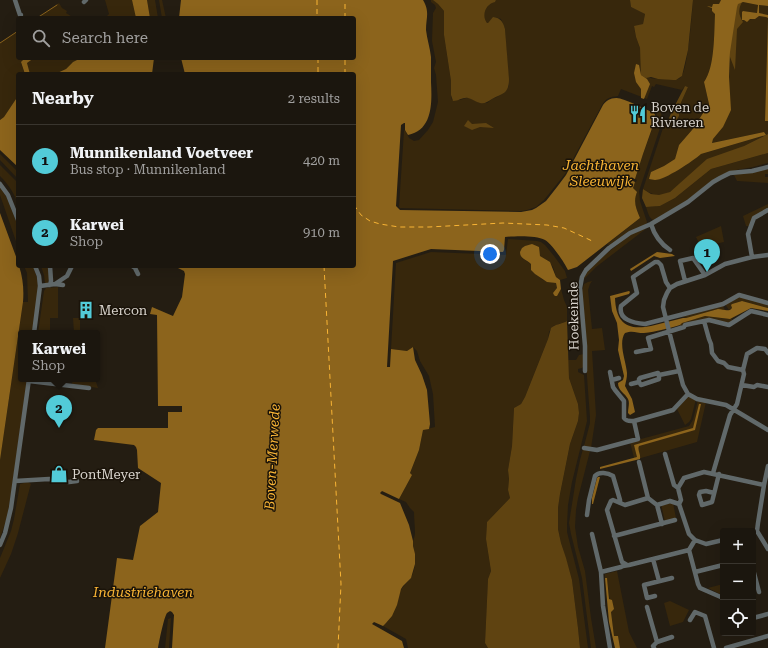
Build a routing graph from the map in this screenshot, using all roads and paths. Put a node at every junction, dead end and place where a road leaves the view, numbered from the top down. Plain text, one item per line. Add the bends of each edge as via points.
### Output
1 (15, 0) edge
2 (21, 15) dead end
3 (768, 167) edge
4 (0, 184) edge
5 (768, 210) edge
6 (16, 215) edge
7 (650, 224) junction
8 (670, 250) dead end
9 (768, 255) edge
10 (752, 257) junction
11 (36, 268) edge
12 (50, 268) edge
13 (71, 268) edge
14 (135, 268) edge
15 (138, 274) dead end
16 (705, 275) junction
17 (685, 281) junction
18 (53, 285) junction
19 (63, 285) dead end
20 (40, 286) junction
21 (670, 288) junction
22 (768, 302) edge
23 (768, 315) edge
24 (666, 320) junction
25 (704, 320) junction
26 (34, 330) edge
27 (668, 330) junction
28 (636, 352) dead end
29 (768, 353) edge
30 (743, 370) junction
31 (585, 371) dead end
32 (679, 371) junction
33 (610, 372) dead end
34 (619, 378) dead end
35 (612, 380) junction
36 (29, 382) edge
37 (44, 382) edge
38 (632, 384) dead end
39 (742, 385) junction
40 (89, 388) dead end
41 (768, 388) edge
42 (688, 394) junction
43 (733, 409) junction
44 (634, 421) junction
45 (768, 430) edge
46 (584, 448) dead end
47 (665, 454) dead end
48 (639, 462) dead end
49 (768, 466) edge
50 (716, 474) junction
51 (15, 481) junction
52 (76, 481) dead end
53 (764, 485) junction
54 (678, 488) junction
55 (714, 493) dead end
56 (648, 498) junction
57 (620, 503) junction
58 (679, 504) junction
59 (657, 505) junction
60 (587, 515) dead end
61 (675, 520) dead end
62 (662, 524) junction
63 (756, 528) edge
64 (756, 532) edge
65 (592, 534) dead end
66 (614, 536) junction
67 (695, 540) junction
68 (720, 541) edge
69 (0, 545) edge
70 (768, 549) edge
71 (689, 550) junction
72 (653, 559) junction
73 (627, 565) junction
74 (720, 566) edge
75 (601, 572) junction
76 (695, 572) junction
77 (672, 578) dead end
78 (756, 580) edge
79 (659, 581) junction
80 (759, 592) dead end
81 (655, 596) dead end
82 (720, 597) edge
83 (647, 607) dead end
84 (768, 614) edge
85 (756, 617) edge
86 (690, 620) dead end
87 (768, 636) edge
88 (672, 637) dead end
89 (657, 642) junction
90 (610, 648) edge
91 (654, 648) edge
92 (714, 648) edge
93 (726, 648) edge

1 - 2 street
3 - 7 street, Hoekeinde via 730,173
4 - 6 street via 8,194
5 - 10 street via 754,218 748,234
7 - 8 street via 662,244
7 - 31 street, Hoekeinde via 630,233 609,248 582,277 580,288
9 - 10 street
10 - 16 street via 725,264
11 - 20 street
12 - 18 street
13 - 18 street via 67,276
14 - 15 street
16 - 17 street
16 - 17 street via 693,258 680,261
17 - 21 street
18 - 19 street
18 - 20 street
20 - 26 street
21 - 24 street via 664,300
21 - 24 street via 661,265 655,262 635,276 637,292 623,303 620,309 622,316 638,324
22 - 24 street via 739,295 723,304
23 - 25 street via 751,311 729,325
24 - 27 street
25 - 27 street via 685,325 684,328
25 - 30 street via 712,344 712,353 718,362
27 - 28 street via 648,338 651,349
27 - 32 street
29 - 30 street via 765,349 757,348 747,354
30 - 39 street
32 - 38 street via 659,375 658,373 640,378 639,382
32 - 42 street
33 - 35 street
34 - 35 street
35 - 44 street via 615,390 624,401 624,418
36 - 51 street
37 - 40 street
39 - 41 street
39 - 43 street
42 - 43 street
42 - 44 street via 673,410
43 - 45 street
43 - 50 street via 727,424
44 - 46 street via 638,439 597,450
47 - 54 street via 674,485
48 - 56 street
49 - 53 street
50 - 53 street
50 - 54 street via 704,472 684,478
50 - 55 street
51 - 52 street
51 - 69 street via 8,522
53 - 63 street
54 - 58 street via 681,500
56 - 57 street via 625,505
56 - 59 street
57 - 60 street via 613,476 599,473 595,476
57 - 66 street via 611,501 607,510
58 - 59 street via 670,501
58 - 67 street via 689,534
59 - 62 street
61 - 62 street
62 - 66 street
64 - 70 street
65 - 75 street
66 - 73 street via 622,562
67 - 68 street via 706,544
67 - 71 street
71 - 72 street
71 - 76 street
72 - 73 street
72 - 79 street
73 - 75 street
74 - 76 street
75 - 90 street via 603,606
76 - 82 street via 700,588
77 - 79 street
78 - 80 street
79 - 81 street via 644,586 647,598
83 - 89 street
84 - 85 street
86 - 92 street via 695,612 705,616
87 - 93 street
88 - 89 street
89 - 91 street

